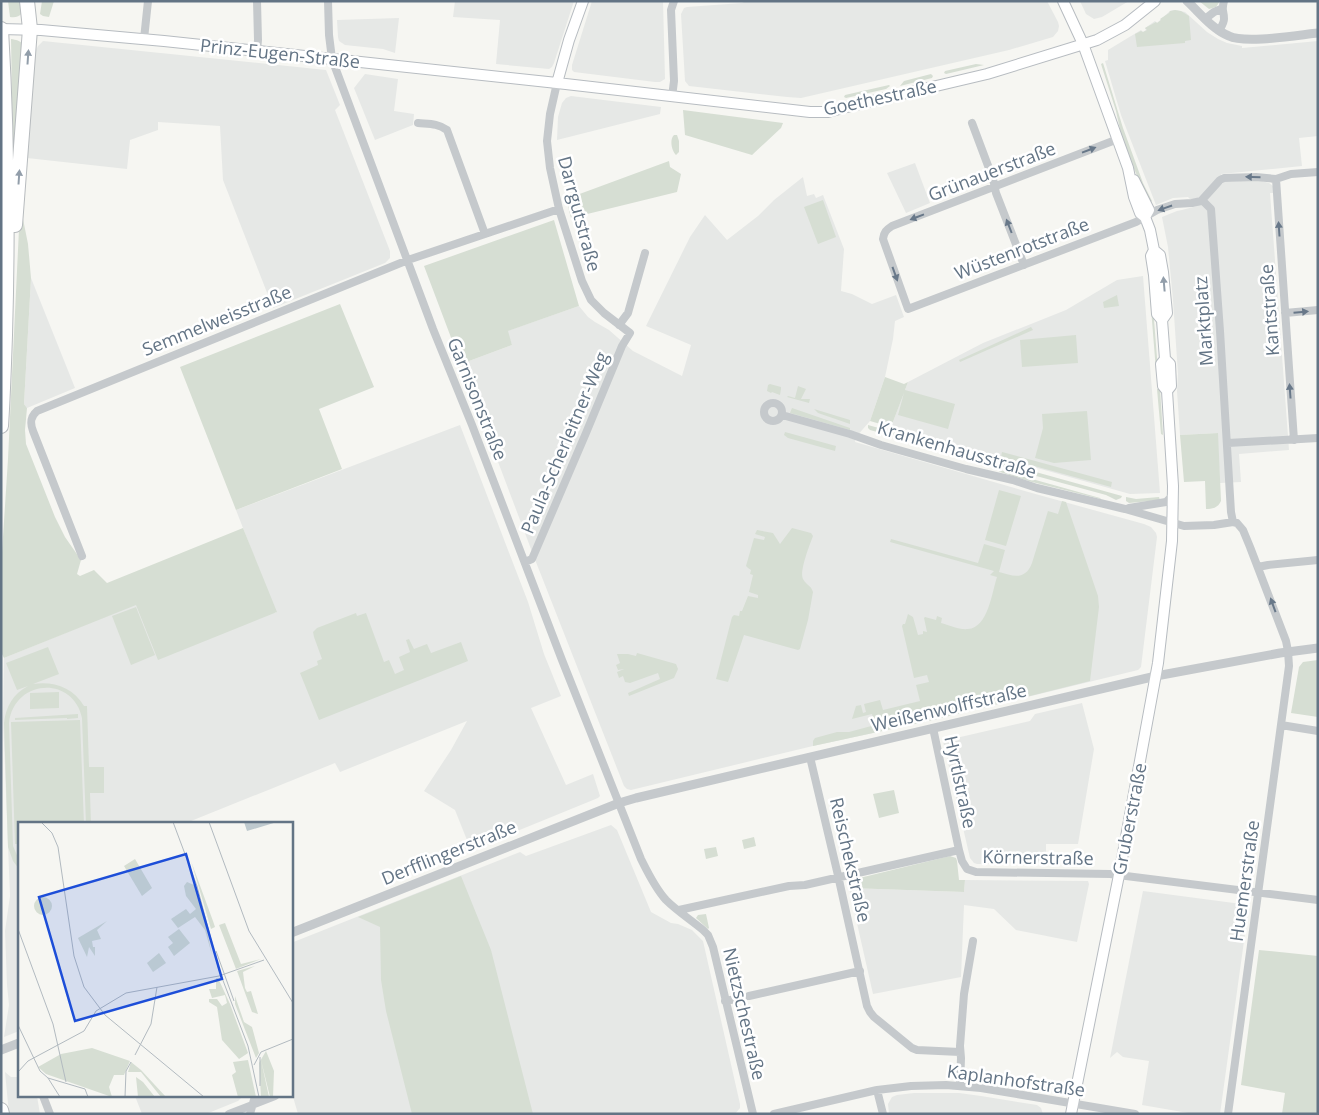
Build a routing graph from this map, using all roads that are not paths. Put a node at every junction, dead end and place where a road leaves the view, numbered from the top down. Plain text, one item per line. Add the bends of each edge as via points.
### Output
1 (27, 1) edge
2 (148, 1) edge
3 (257, 1) edge
4 (328, 1) edge
5 (583, 1) edge
6 (674, 1) edge
7 (1063, 1) edge
8 (1155, 1) edge
9 (1187, 1) edge
10 (1223, 9) edge
11 (1205, 19) junction
12 (1, 29) edge
13 (24, 29) junction
14 (1219, 31) junction
15 (1318, 33) edge
16 (144, 39) junction
17 (1083, 44) junction
18 (257, 51) junction
19 (332, 60) junction
20 (558, 83) junction
21 (672, 97) junction
22 (418, 123) dead end
23 (972, 123) dead end
24 (1118, 139) junction
25 (1318, 172) edge
26 (1276, 179) junction
27 (995, 186) junction
28 (1202, 200) junction
29 (559, 209) junction
30 (1145, 217) junction
31 (485, 234) junction
32 (645, 253) dead end
33 (408, 260) junction
34 (1024, 265) junction
35 (7, 278) junction
36 (908, 309) joint
37 (1318, 310) edge
38 (1285, 313) junction
39 (619, 325) junction
40 (630, 333) joint
41 (782, 415) dead end
42 (1, 426) edge
43 (1318, 438) edge
44 (1294, 440) junction
45 (1228, 443) junction
46 (1173, 495) junction
47 (1124, 509) junction
48 (1172, 522) junction
49 (1233, 522) junction
50 (82, 556) dead end
51 (1318, 560) edge
52 (525, 562) junction
53 (1258, 568) junction
54 (1318, 648) edge
55 (1288, 651) junction
56 (1156, 676) junction
57 (1281, 726) junction
58 (932, 728) junction
59 (1318, 731) edge
60 (810, 757) junction
61 (619, 803) junction
62 (959, 850) junction
63 (968, 869) joint
64 (1120, 875) junction
65 (839, 877) junction
66 (1259, 892) junction
67 (1318, 900) edge
68 (679, 910) junction
69 (292, 933) edge
70 (973, 942) dead end
71 (860, 971) junction
72 (749, 996) dead end
73 (736, 999) dead end
74 (726, 1001) junction
75 (18, 1043) edge
76 (4, 1049) edge
77 (960, 1052) junction
78 (960, 1086) junction
79 (877, 1090) junction
80 (43, 1098) edge
81 (254, 1098) edge
82 (271, 1098) edge
83 (252, 1105) junction
84 (1072, 1108) edge
85 (1, 1110) edge
86 (2, 1114) edge
87 (50, 1114) edge
88 (229, 1114) edge
89 (250, 1114) edge
90 (753, 1114) edge
91 (774, 1114) edge
92 (882, 1114) edge
93 (1135, 1114) edge
94 (1228, 1114) edge

1 - 13 highway
2 - 16 street
3 - 18 street
4 - 19 street, Garnisonstraße
5 - 20 main road
6 - 21 street via 671,10
7 - 17 main road
8 - 17 main road, Goethestraße via 1115,31
9 - 11 street
10 - 11 street
10 - 14 street
11 - 14 street
12 - 13 main road, Prinz-Eugen-Straße
12 - 35 highway
13 - 16 main road, Prinz-Eugen-Straße
35 -> 13 highway via 14,234
14 - 15 street via 1230,37 1249,40
16 - 18 main road, Prinz-Eugen-Straße
17 - 21 main road, Goethestraße via 987,74 828,112
17 - 24 main road
18 - 19 main road, Prinz-Eugen-Straße
19 - 20 main road, Prinz-Eugen-Straße
19 - 33 street, Garnisonstraße
20 - 21 main road, Goethestraße
20 - 29 street, Darrgutstraße via 547,141
22 - 31 street via 436,124 447,130
23 - 27 street
27 -> 24 street, Grünauerstraße
24 - 30 main road via 1137,205
25 - 26 street
26 -> 28 street via 1224,178
38 -> 26 street, Kantstraße
34 -> 27 street
27 -> 36 street, Grünauerstraße via 892,226 883,234
28 -> 30 street, Wüstenrotstraße via 1175,204
28 - 45 street, Marktplatz via 1211,209
29 - 31 street, Semmelweisstraße
29 - 39 street, Darrgutstraße via 586,292 596,306
30 - 34 street, Wüstenrotstraße
30 - 46 main road, Gruberstraße via 1164,272 1167,313 1162,320 1165,359 1161,364 1162,386 1167,391
31 - 33 street, Semmelweisstraße
32 - 39 street via 628,313
33 - 50 street, Semmelweisstraße via 33,414 32,431
33 - 52 street, Garnisonstraße
34 - 36 street, Wüstenrotstraße
35 - 42 highway
38 -> 37 street
44 -> 38 street, Kantstraße
39 - 40 street, Darrgutstraße
40 - 52 street, Paula-Scherleitner-Weg via 532,559
41 - 47 street, Krankenhausstraße via 966,469
43 - 44 street
44 - 45 street
45 - 49 street, Marktplatz
46 - 47 street, Krankenhausstraße via 1166,502
46 - 48 main road, Gruberstraße
47 - 48 street, Krankenhausstraße
48 - 49 street, Krankenhausstraße via 1190,526
48 - 56 main road, Gruberstraße
49 - 53 street, Huemerstraße via 1243,530
51 - 53 street
52 - 61 street, Garnisonstraße
55 -> 53 street, Huemerstraße
54 - 55 street, Weißenwolffstraße
55 - 56 street, Weißenwolffstraße
55 - 57 street, Huemerstraße
56 - 58 street, Weißenwolffstraße
56 - 64 main road, Gruberstraße
57 - 59 street
57 - 66 street, Huemerstraße
58 - 60 street, Weißenwolffstraße
58 - 62 street, Hyrtlstraße
60 - 61 street, Weißenwolffstraße
60 - 65 street, Reischekstraße
61 - 68 street, Nietzschestraße via 648,872 666,900
61 - 69 street, Derfflingerstraße
62 - 63 street, Hyrtlstraße
62 - 65 street, Körnerstraße
63 - 64 street, Körnerstraße via 976,872
64 - 66 street, Körnerstraße
64 - 84 main road, Gruberstraße
65 - 68 street, Körnerstraße
65 - 71 street, Reischekstraße
66 - 67 street, Körnerstraße
66 - 94 street, Huemerstraße
68 - 74 street, Nietzschestraße via 710,940
70 - 77 street via 964,994
71 - 72 street
71 - 77 street, Reischekstraße via 870,1012 912,1048
73 - 74 street
74 - 90 street, Nietzschestraße
75 - 76 street
77 - 78 street
78 - 79 street, Kaplanhofstraße
78 - 84 street, Kaplanhofstraße via 1006,1092
79 - 91 street, Kaplanhofstraße
79 - 92 street
80 - 87 street
81 - 83 street
82 - 83 street
83 - 88 street
83 - 89 street
84 - 93 street, Kaplanhofstraße
85 - 86 highway

